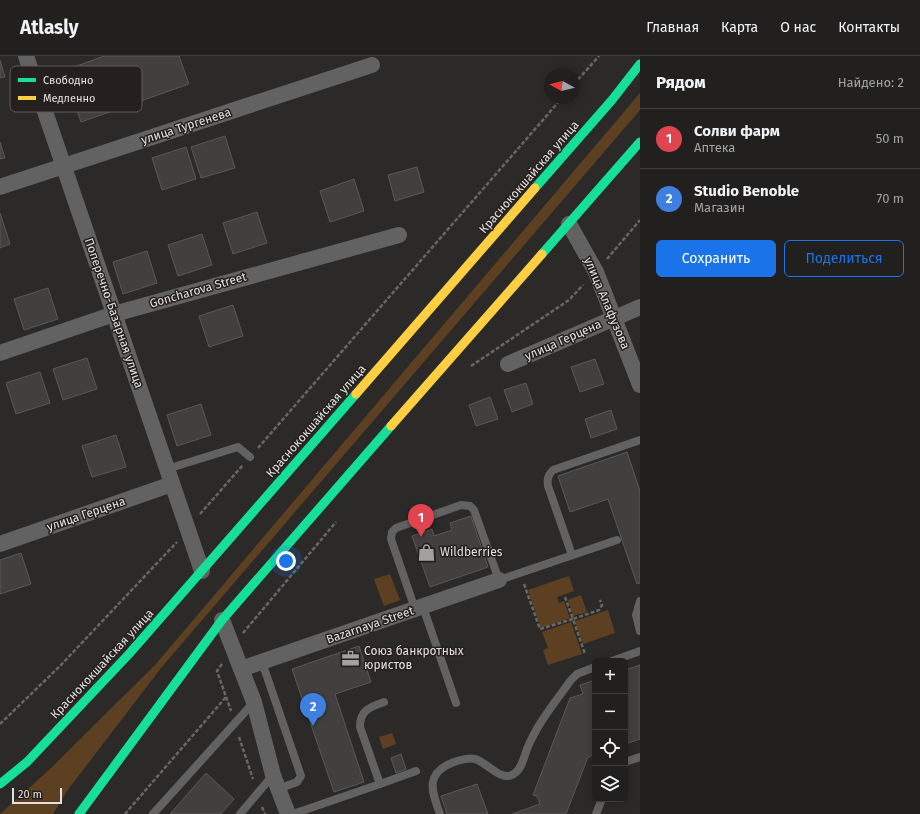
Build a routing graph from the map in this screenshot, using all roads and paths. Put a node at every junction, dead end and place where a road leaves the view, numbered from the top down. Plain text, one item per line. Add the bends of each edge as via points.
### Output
1 (26, 56) edge
2 (599, 56) edge
3 (640, 64) edge
4 (372, 65) dead end
5 (29, 66) edge
6 (580, 77) edge
7 (557, 104) edge
8 (45, 112) edge
9 (640, 142) edge
10 (64, 166) junction
11 (0, 187) edge
12 (640, 220) edge
13 (569, 224) junction
14 (399, 235) dead end
15 (596, 272) junction
16 (640, 307) edge
17 (114, 314) junction
18 (614, 317) junction
19 (0, 353) edge
20 (508, 364) dead end
21 (465, 370) dead end
22 (640, 385) edge
23 (640, 440) edge
24 (250, 457) junction
25 (167, 469) junction
26 (172, 484) junction
27 (337, 520) dead end
28 (188, 531) junction
29 (617, 540) dead end
30 (0, 544) edge
31 (572, 555) junction
32 (202, 571) junction
33 (520, 573) junction
34 (498, 580) junction
35 (565, 596) dead end
36 (600, 600) dead end
37 (640, 601) edge
38 (419, 608) junction
39 (573, 619) junction
40 (222, 620) junction
41 (640, 631) edge
42 (232, 647) junction
43 (640, 651) edge
44 (585, 654) dead end
45 (620, 658) edge
46 (262, 662) junction
47 (592, 668) edge
48 (241, 669) junction
49 (226, 696) dead end
50 (254, 702) junction
51 (384, 702) dead end
52 (456, 703) dead end
53 (0, 724) edge
54 (640, 757) edge
55 (628, 761) edge
56 (416, 771) dead end
57 (276, 782) junction
58 (0, 784) edge
59 (380, 784) junction
60 (601, 802) edge
61 (79, 814) edge
62 (125, 814) edge
63 (153, 814) edge
64 (240, 814) edge
65 (288, 814) edge
66 (293, 814) edge
67 (440, 814) edge
68 (596, 814) edge

1 - 5 street, Поперечно-Базарная улица
2 - 6 path
3 - 32 main road, Краснококшайская улица via 612,100
4 - 10 street, улица Тургенева
7 - 24 path
8 - 10 street, Поперечно-Базарная улица
9 - 13 main road
10 - 11 street, улица Тургенева
10 - 17 street, Поперечно-Базарная улица
12 - 15 path
13 - 15 street, улица Алафузова
13 - 40 main road
14 - 17 street, Goncharova Street
15 - 18 street, улица Алафузова
15 - 21 path via 569,300
16 - 18 street, улица Герцена
17 - 19 street, Goncharova Street
17 - 25 street, Поперечно-Базарная улица
18 - 20 street, улица Герцена
18 - 22 street, улица Алафузова
23 - 31 lane via 550,473 548,486
24 - 25 lane via 238,446
24 - 28 path
25 - 26 street, Поперечно-Базарная улица
26 - 28 street, Поперечно-Базарная улица
26 - 30 street, улица Герцена
27 - 42 path
28 - 32 street, Поперечно-Базарная улица
28 - 53 path via 60,666
29 - 31 lane
31 - 33 lane
32 - 58 main road, Краснококшайская улица via 129,654 27,762
33 - 34 lane
33 - 39 path via 540,629
34 - 38 street, Bazarnaya Street
34 - 38 lane via 474,510 470,506 460,505 403,525 393,530 391,539
35 - 39 path
36 - 39 path via 602,605 599,610
37 - 41 lane via 636,615
38 - 46 street, Bazarnaya Street
38 - 52 lane
39 - 44 path
40 - 42 street
40 - 61 main road
42 - 48 street
43 - 45 lane
46 - 48 street, Bazarnaya Street
46 - 57 lane via 301,776 297,782
47 - 67 lane via 571,680 535,731 515,773 509,776 500,775 472,759 465,759 440,769 434,777 432,787
48 - 50 street
49 - 62 path
50 - 57 street
50 - 63 lane
51 - 59 lane via 368,707 360,721
54 - 55 lane
56 - 59 lane
57 - 64 lane
57 - 65 street
59 - 66 lane
60 - 68 lane

